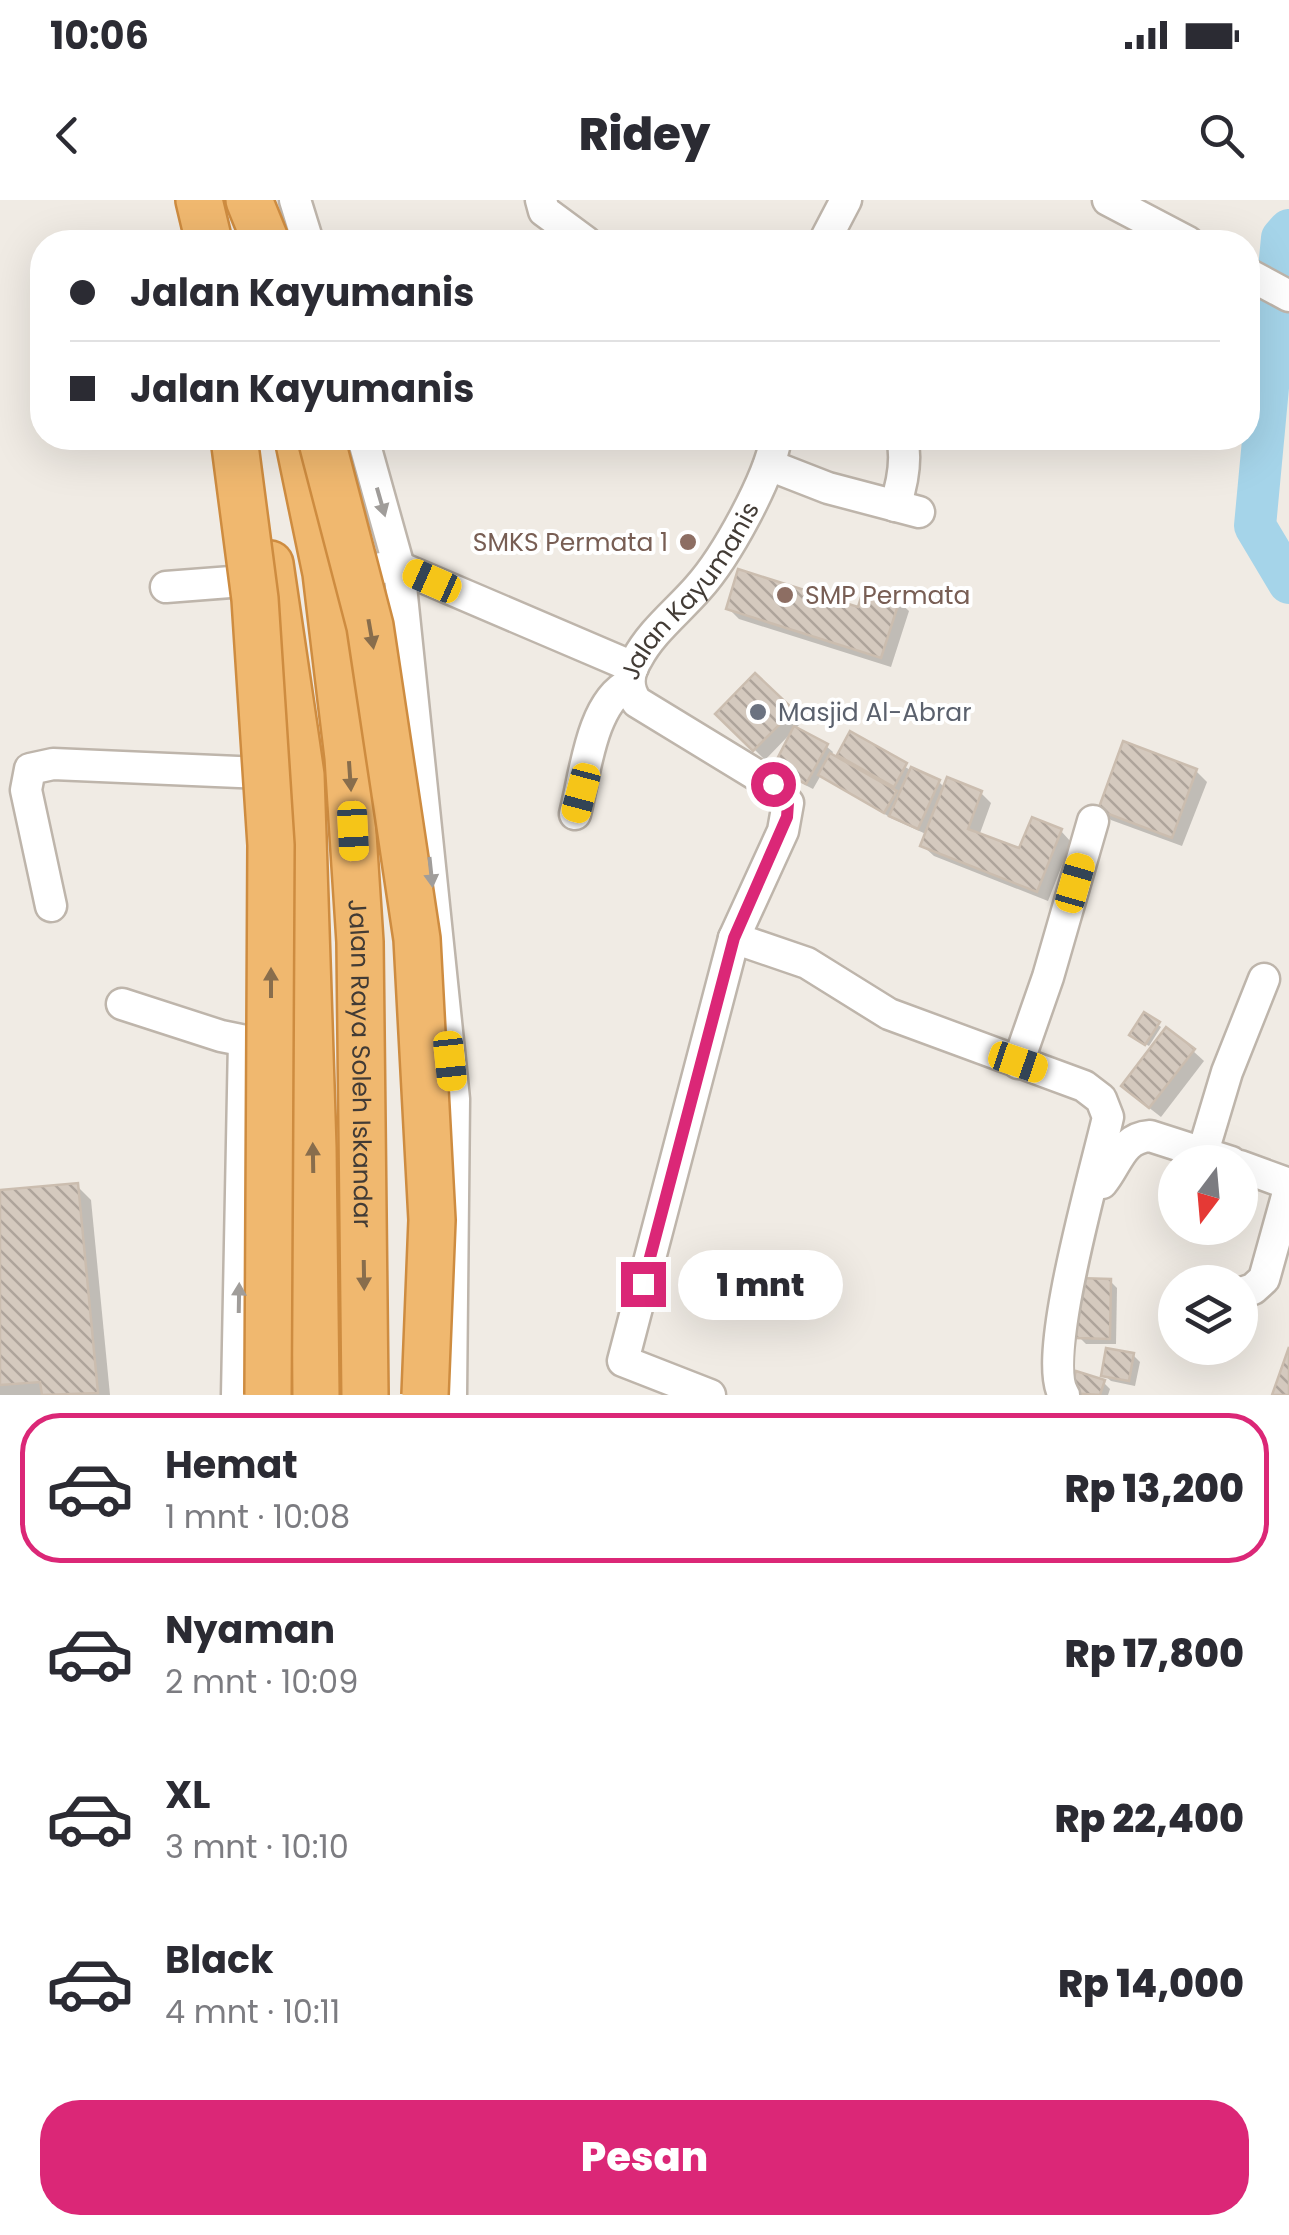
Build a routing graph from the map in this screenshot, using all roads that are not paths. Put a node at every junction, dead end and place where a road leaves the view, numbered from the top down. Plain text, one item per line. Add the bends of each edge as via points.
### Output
1 (195, 200) edge
2 (246, 200) edge
3 (295, 200) edge
4 (541, 200) edge
5 (846, 200) edge
6 (1108, 200) edge
7 (198, 230) edge
8 (205, 230) edge
9 (252, 230) edge
10 (260, 230) edge
11 (304, 230) edge
12 (561, 230) edge
13 (830, 230) edge
14 (1165, 230) edge
15 (1260, 281) edge
16 (1289, 296) edge
17 (236, 450) edge
18 (251, 450) edge
19 (300, 450) edge
20 (325, 450) edge
21 (366, 450) edge
22 (905, 450) edge
23 (773, 452) edge
24 (399, 566) junction
25 (326, 574) junction
26 (273, 579) junction
27 (166, 587) dead end
28 (631, 676) junction
29 (301, 775) junction
30 (575, 814) dead end
31 (1093, 821) dead end
32 (51, 906) dead end
33 (734, 938) junction
34 (1264, 979) dead end
35 (122, 1004) dead end
36 (244, 1041) junction
37 (308, 1052) junction
38 (1018, 1062) junction
39 (1179, 1145) edge
40 (1218, 1145) edge
41 (1258, 1173) edge
42 (1289, 1186) edge
43 (1091, 1194) junction
44 (1258, 1284) edge
45 (237, 1395) edge
46 (268, 1395) edge
47 (316, 1395) edge
48 (364, 1395) edge
49 (425, 1395) edge
50 (452, 1395) edge
51 (710, 1395) edge
52 (1064, 1395) edge

1 - 7 highway
1 - 8 highway
2 - 9 highway
2 - 10 highway
3 - 11 street
4 - 12 street
5 - 13 street
6 - 14 street
15 - 16 street
46 -> 17 highway, bridge via 271,846 255,600
18 - 26 highway, Jalan Raya Soleh Iskandar
19 - 25 highway, Jalan Raya Soleh Iskandar
20 -> 49 highway, bridge via 370,626 417,939 432,1220
21 -> 24 street
22 - 23 street via 900,492 907,509 828,488
23 - 28 street, Jalan Kayumanis via 710,574 644,648
24 - 25 street
24 - 28 street
24 -> 50 street via 454,1099
25 -> 48 highway, Jalan Raya Soleh Iskandar via 348,757 360,942
26 - 27 street
26 - 29 highway, Jalan Raya Soleh Iskandar
28 - 30 street via 602,714
28 - 33 street, Jalan Kayumanis via 637,702 773,784 788,803 783,830
29 - 32 street via 53,764 30,769 26,790
29 - 37 highway, Jalan Raya Soleh Iskandar
31 - 38 street
33 - 38 street via 808,963 889,1014
33 - 51 street, Jalan Kayumanis via 623,1361
34 - 40 street via 1227,1072
35 - 36 street
36 - 37 street
45 -> 36 street
47 -> 37 highway, Jalan Raya Soleh Iskandar
38 - 43 street via 1094,1091 1106,1107
39 - 43 street via 1150,1136 1129,1142
41 - 42 street
42 - 44 street
43 - 52 street via 1061,1317 1058,1376

